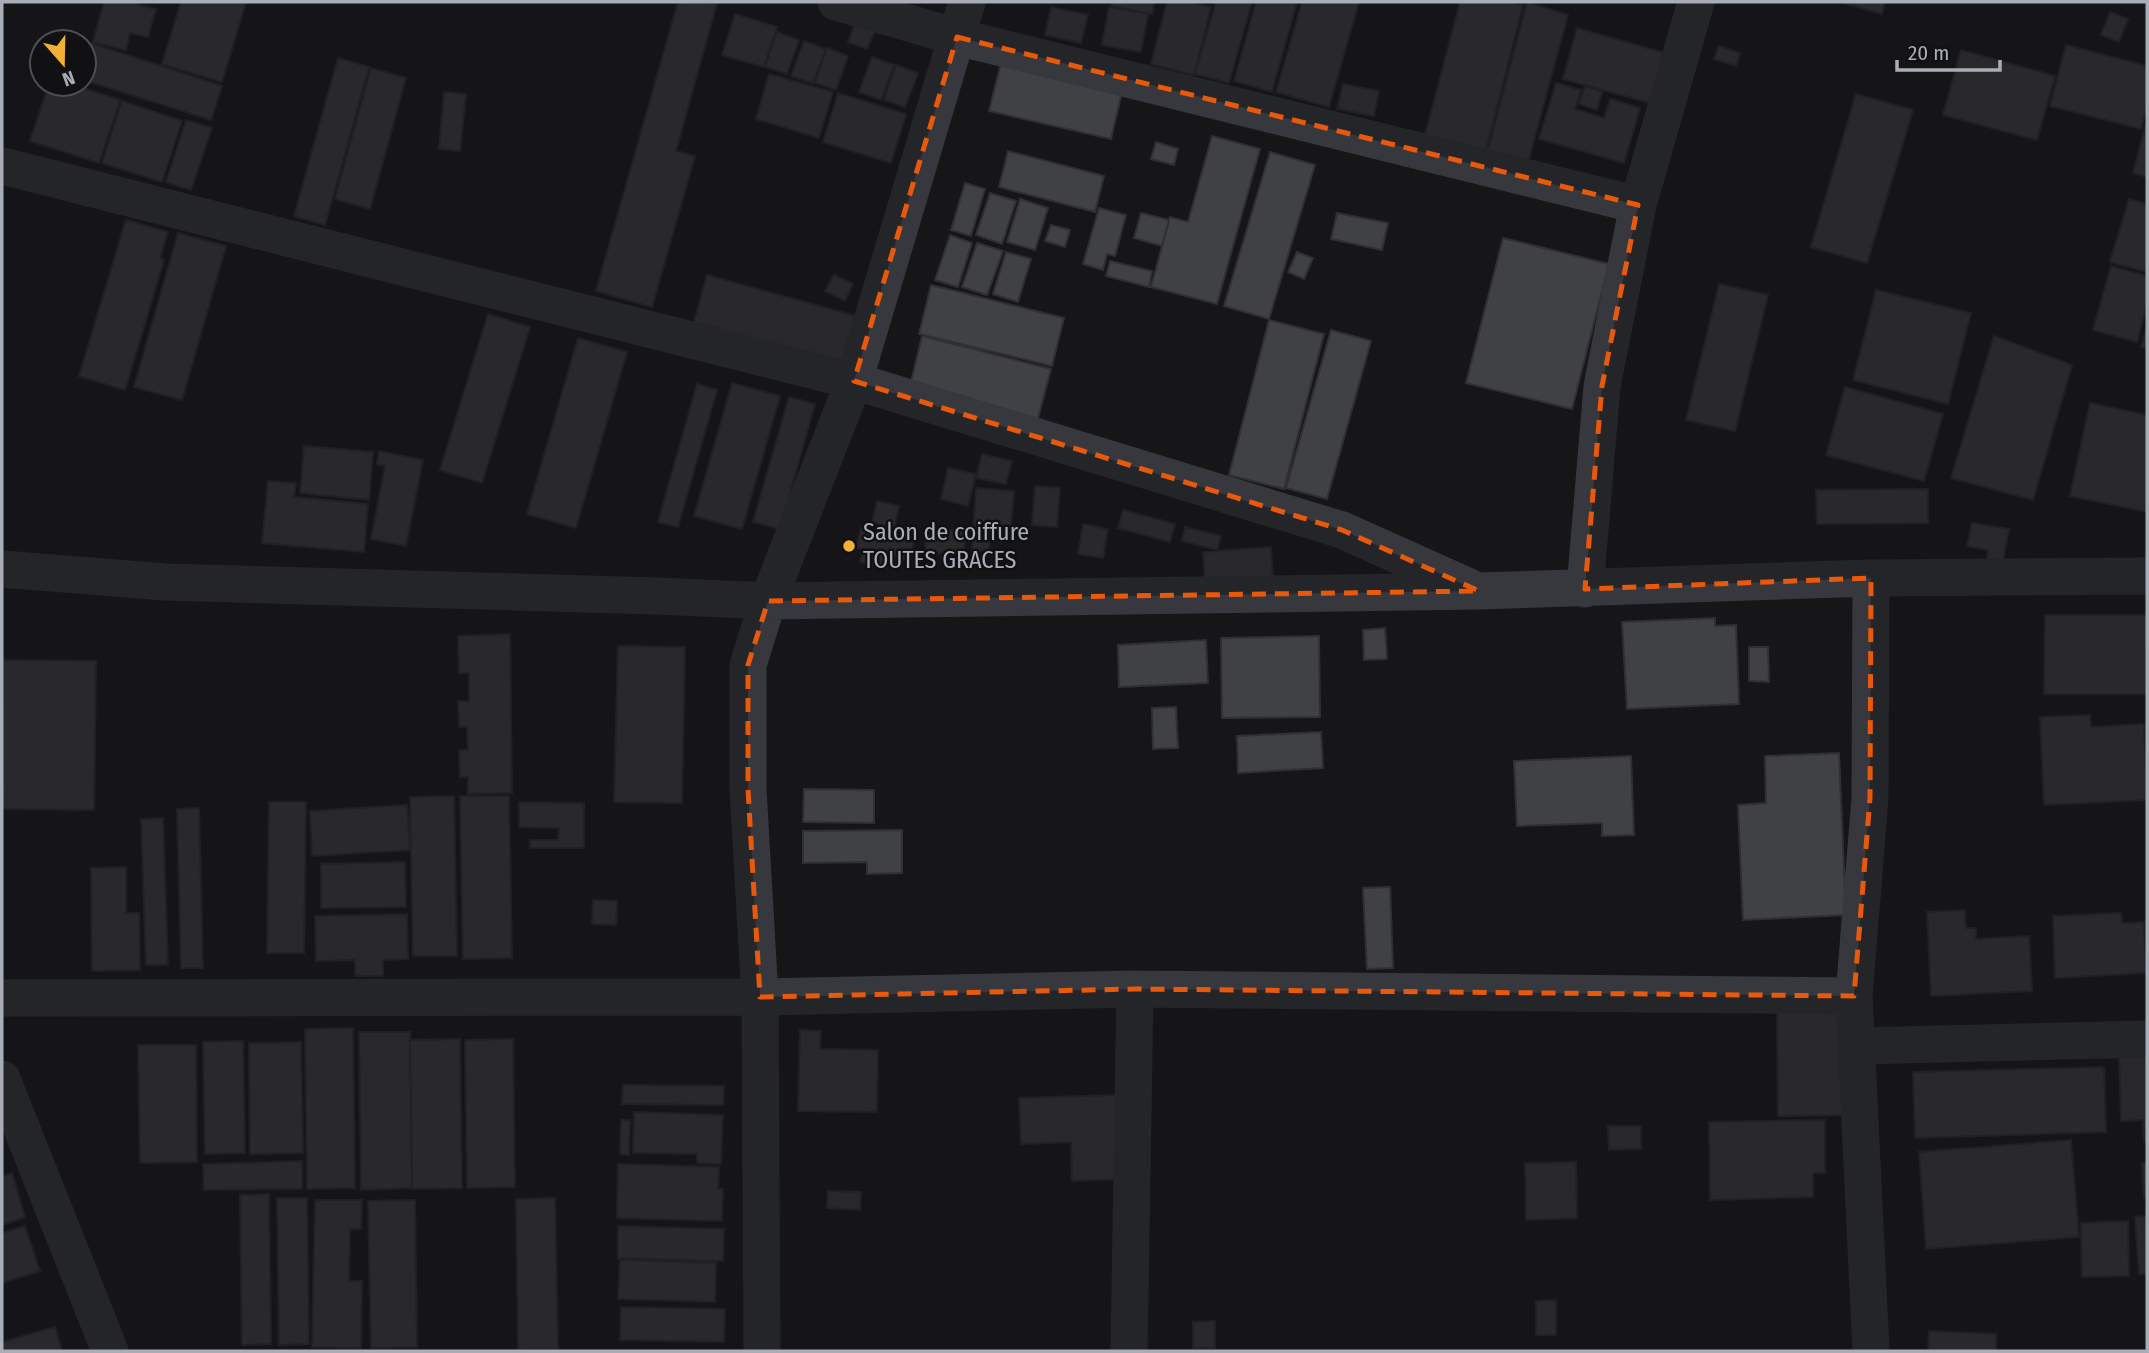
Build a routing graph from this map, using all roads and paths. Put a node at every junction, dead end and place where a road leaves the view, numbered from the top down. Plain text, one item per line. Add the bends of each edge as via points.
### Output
1 (836, 2) edge
2 (967, 2) edge
3 (1696, 2) edge
4 (957, 37) junction
5 (2, 166) edge
6 (1638, 205) junction
7 (854, 381) junction
8 (2, 569) edge
9 (2147, 576) edge
10 (1871, 578) junction
11 (1585, 589) junction
12 (1479, 592) junction
13 (768, 601) junction
14 (1135, 989) junction
15 (1854, 996) junction
16 (760, 997) junction
17 (2, 998) edge
18 (2147, 1039) edge
19 (1857, 1046) junction
20 (2, 1079) edge
21 (110, 1351) edge
22 (762, 1351) edge
23 (1129, 1351) edge
24 (1871, 1351) edge

1 - 4 street
2 - 4 street
3 - 6 street
4 - 6 street
4 - 7 street
5 - 7 street
6 - 11 street via 1602,386
7 - 12 street via 1342,530
7 - 13 street
8 - 13 street via 165,582
9 - 10 street
10 - 11 street
10 - 15 street via 1870,798
11 - 12 street
12 - 13 street
13 - 16 street via 748,665 748,789
14 - 15 street
14 - 16 street
14 - 23 street
15 - 19 street
16 - 17 street
16 - 22 street
18 - 19 street
19 - 24 street
20 - 21 street

